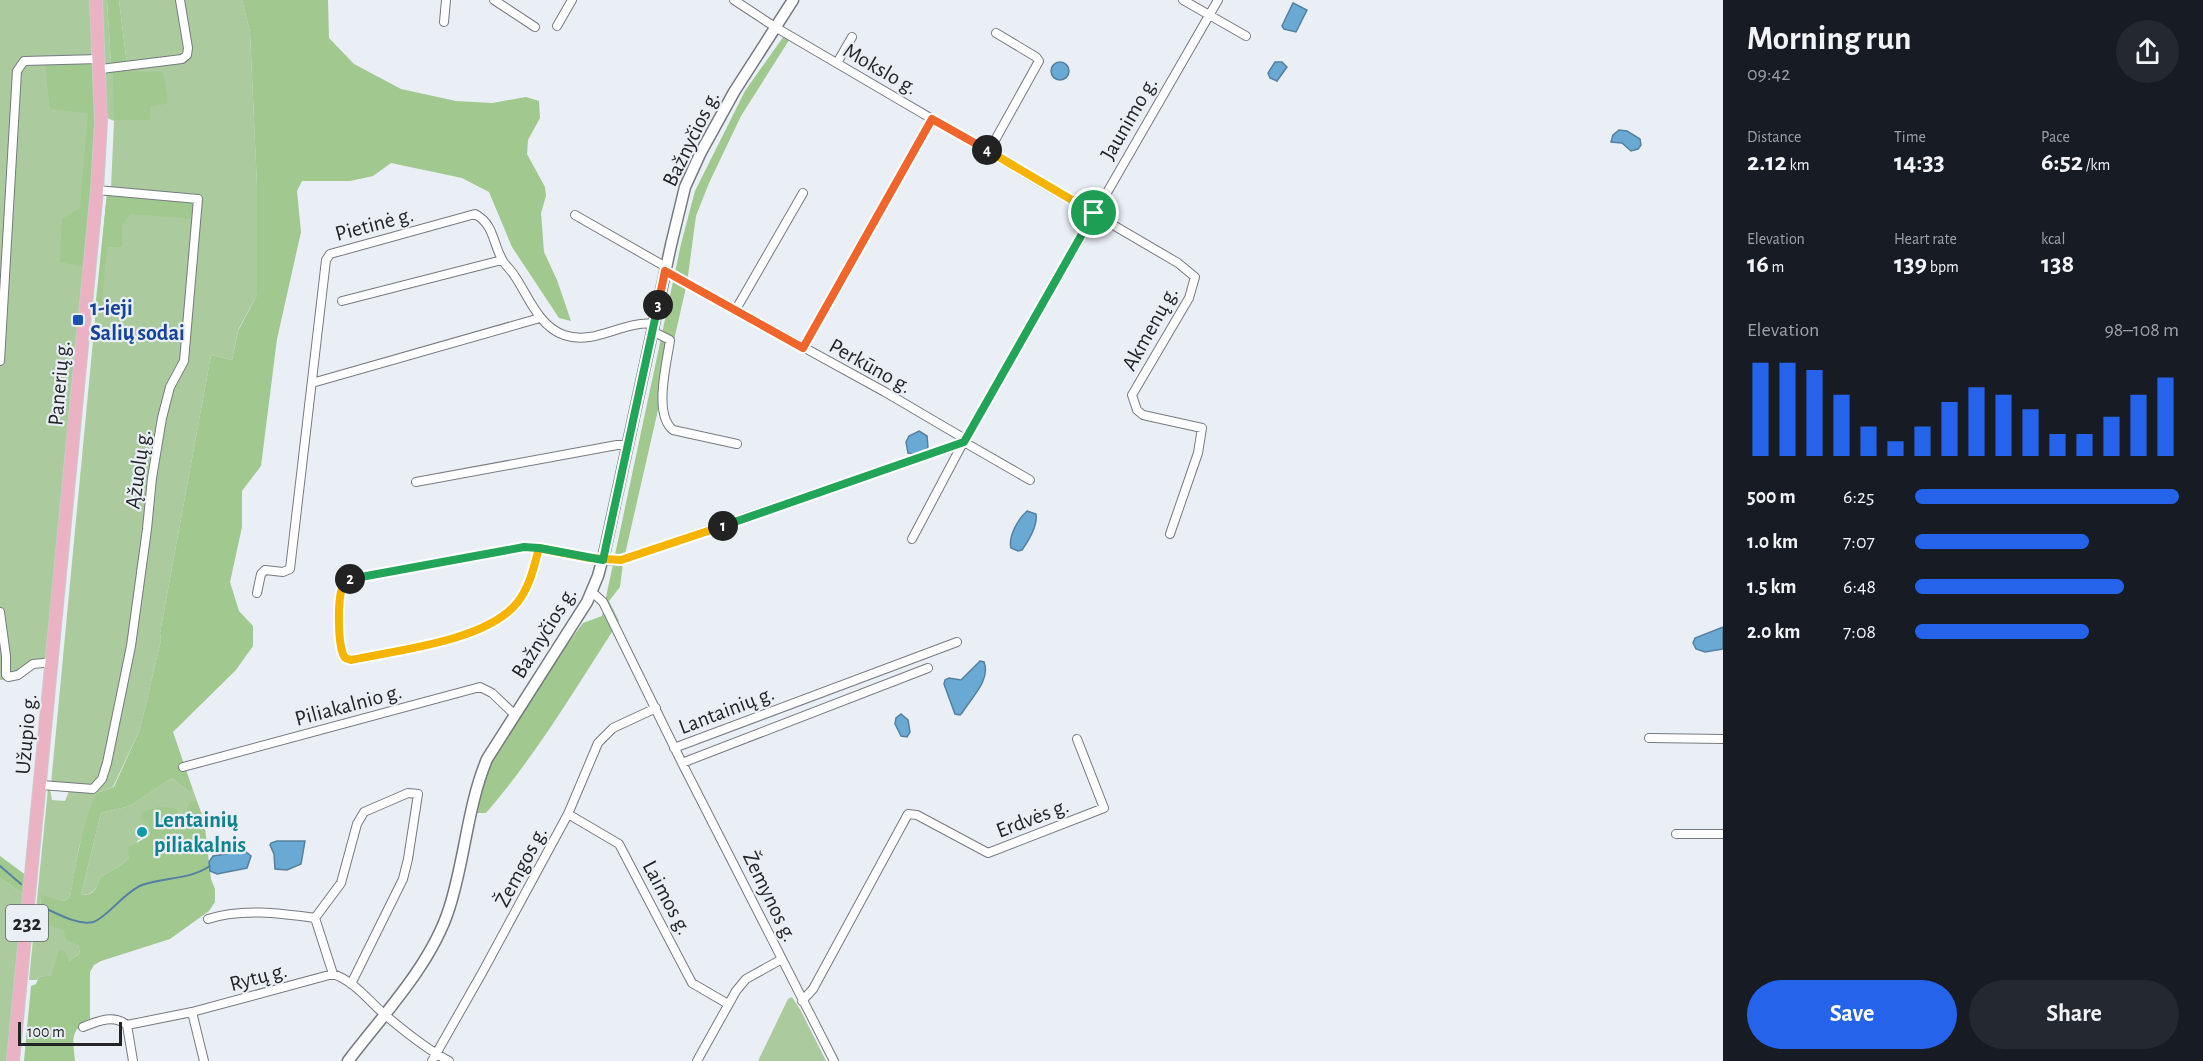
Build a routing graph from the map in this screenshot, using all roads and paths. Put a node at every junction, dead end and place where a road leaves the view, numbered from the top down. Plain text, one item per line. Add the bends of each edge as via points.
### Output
1 (96, 0) edge
2 (180, 0) edge
3 (446, 0) edge
4 (494, 0) edge
5 (572, 0) edge
6 (734, 0) edge
7 (794, 0) edge
8 (1183, 0) edge
9 (1218, 0) edge
10 (1209, 15) junction
11 (444, 22) dead end
12 (557, 26) dead end
13 (535, 27) dead end
14 (775, 27) junction
15 (996, 33) dead end
16 (1246, 36) dead end
17 (852, 37) dead end
18 (837, 63) junction
19 (100, 64) junction
20 (932, 119) junction
21 (989, 151) junction
22 (97, 190) junction
23 (803, 193) dead end
24 (1094, 213) junction
25 (575, 214) dead end
26 (502, 260) junction
27 (666, 269) junction
28 (342, 301) dead end
29 (735, 311) junction
30 (540, 318) junction
31 (653, 327) junction
32 (803, 348) junction
33 (0, 361) edge
34 (312, 383) junction
35 (964, 440) junction
36 (737, 444) dead end
37 (629, 445) junction
38 (1030, 480) dead end
39 (416, 482) dead end
40 (1170, 534) dead end
41 (912, 539) dead end
42 (539, 548) junction
43 (603, 560) junction
44 (592, 592) junction
45 (257, 593) dead end
46 (0, 612) edge
47 (957, 642) dead end
48 (52, 662) junction
49 (928, 668) dead end
50 (656, 708) junction
51 (514, 714) junction
52 (1649, 738) dead end
53 (1077, 739) dead end
54 (1723, 739) edge
55 (674, 748) junction
56 (682, 763) junction
57 (183, 767) dead end
58 (41, 785) junction
59 (568, 814) junction
60 (1676, 834) dead end
61 (1723, 834) edge
62 (315, 918) junction
63 (207, 919) dead end
64 (782, 959) junction
65 (333, 974) junction
66 (351, 984) junction
67 (802, 1001) junction
68 (728, 1004) junction
69 (192, 1012) junction
70 (384, 1014) junction
71 (127, 1025) junction
72 (83, 1027) dead end
73 (434, 1058) edge
74 (13, 1061) edge
75 (133, 1061) edge
76 (204, 1061) edge
77 (348, 1061) edge
78 (449, 1061) edge
79 (697, 1061) edge
80 (834, 1061) edge

1 - 19 main road, Panerių g. / 232
2 - 19 street via 188,48 182,59
3 - 11 street
4 - 13 street
5 - 12 street
6 - 14 street, Mokslo g.
7 - 14 main road, Bažnyčios g.
8 - 10 street
9 - 10 street, Jaunimo g.
10 - 16 street
10 - 24 street, Jaunimo g.
14 - 18 street, Mokslo g.
14 - 27 main road, Bažnyčios g. via 692,170
15 - 21 street via 1038,61
17 - 18 street
18 - 20 street, Mokslo g.
19 - 22 main road, Panerių g. / 232
19 - 33 street via 24,61 17,71
20 - 21 street, Mokslo g.
20 - 32 street
21 - 24 street, Mokslo g.
22 - 48 main road, Panerių g. / 232
22 - 58 street, Ąžuolų g. via 198,199 184,362 170,387 162,418 131,646 102,779 93,789
23 - 29 street
24 - 35 street, Jaunimo g.
24 - 40 street, Akmenų g. via 1188,269 1195,277 1189,298 1132,395 1137,410 1148,418 1203,428
25 - 27 street, Perkūno g.
26 - 28 street
26 - 30 street, Pietinė g.
26 - 34 street, Pietinė g. via 491,229 475,214 330,254 326,260
27 - 29 street, Perkūno g.
27 - 31 main road, Bažnyčios g.
29 - 32 street, Perkūno g.
30 - 31 street, Pietinė g. via 562,335 587,338 642,322
30 - 34 street
31 - 36 street via 670,340 662,404 667,424 674,430
31 - 37 main road, Bažnyčios g.
32 - 35 street, Perkūno g.
34 - 45 street, Pietinė g. via 290,569 265,570
35 - 38 street, Perkūno g.
35 - 41 street, Jaunimo g.
35 - 43 street via 630,558
37 - 39 street
37 - 43 main road, Bažnyčios g.
42 - 42 street via 519,601 502,617 459,637 351,660 343,654 339,624 341,593 351,579 510,548
42 - 43 street
43 - 44 main road, Bažnyčios g.
44 - 50 street, Lantainių g. via 603,602
44 - 51 main road, Bažnyčios g.
46 - 48 street via 8,677 33,664
47 - 55 street, Lantainių g.
48 - 58 main road, Užupio g. / 232
49 - 56 street
50 - 55 street, Lantainių g.
50 - 59 street, Žemgos g. via 613,728 598,743
51 - 57 street, Piliakalnio g. via 480,687
51 - 70 main road, Bažnyčios g. via 487,759 478,783 456,886 436,940
52 - 54 street
53 - 67 street, Erdvės g. via 1104,808 988,854 917,815 908,814 813,989
55 - 56 street, Žemynos g.
56 - 64 street, Žemynos g.
58 - 74 main road, Užupio g. / 232
59 - 68 street, Laimos g. via 619,844 692,983
59 - 73 street, Žemgos g.
60 - 61 street
62 - 63 street via 265,913 223,914
62 - 65 street
62 - 66 street via 341,883 364,812 408,793 418,794 403,879
64 - 67 street, Žemynos g.
64 - 68 street via 746,979
65 - 66 street
65 - 69 street, Rytų g.
66 - 70 street
67 - 80 street, Žemynos g.
68 - 79 street
69 - 71 street, Rytų g.
69 - 76 street
70 - 73 street
70 - 77 main road, Bažnyčios g.
71 - 72 street, Rytų g. via 107,1019
71 - 75 street
73 - 78 street

